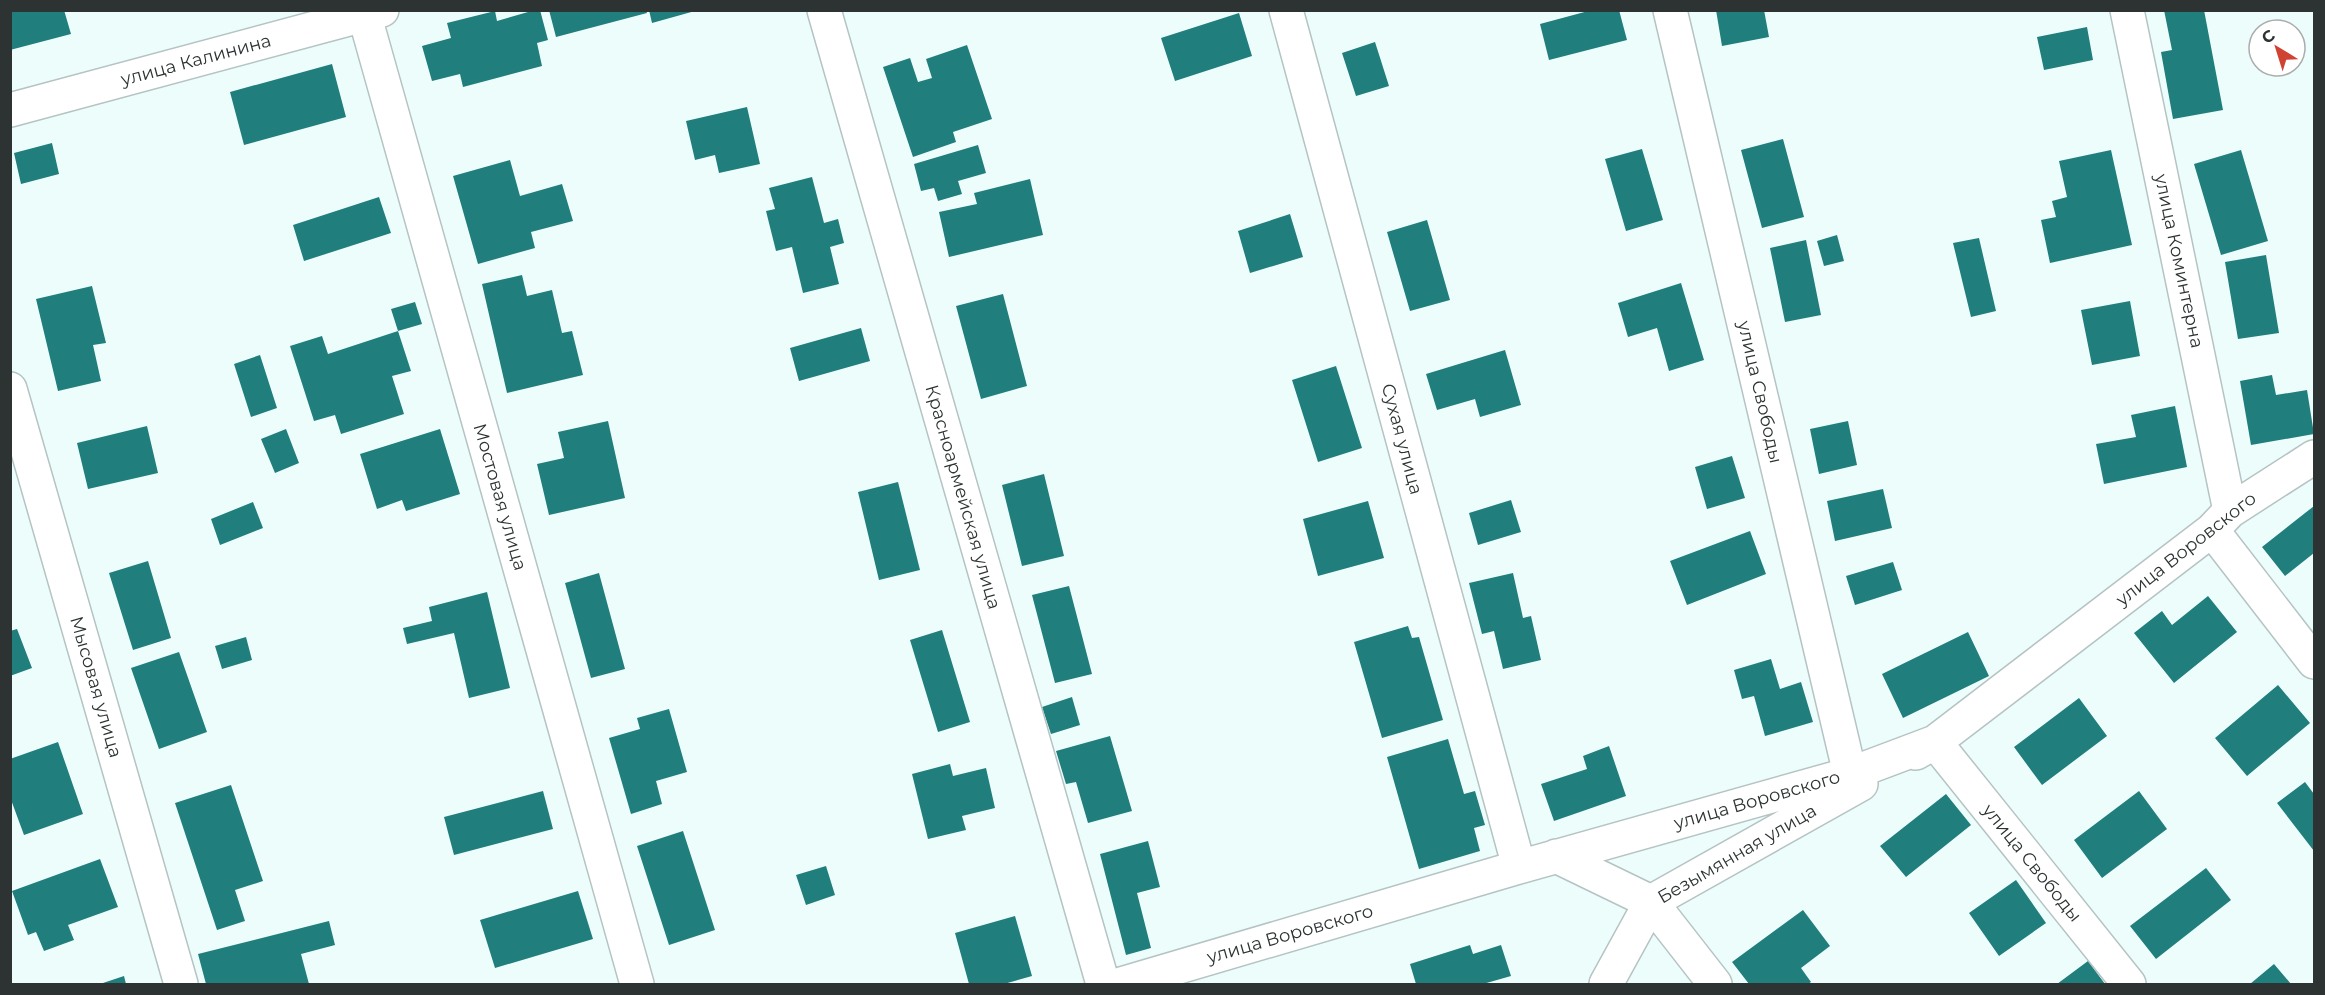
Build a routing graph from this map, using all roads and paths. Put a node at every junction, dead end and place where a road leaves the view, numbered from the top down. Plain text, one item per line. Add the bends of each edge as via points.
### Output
1 (824, 10) edge
2 (1286, 10) edge
3 (1670, 10) edge
4 (2127, 10) edge
5 (370, 12) edge
6 (10, 110) edge
7 (10, 389) edge
8 (2314, 457) edge
9 (2221, 521) junction
10 (2314, 662) edge
11 (1935, 742) junction
12 (1850, 774) junction
13 (1556, 856) junction
14 (1519, 867) junction
15 (1652, 902) junction
16 (181, 984) edge
17 (637, 984) edge
18 (1103, 984) edge
19 (1121, 984) edge
20 (1606, 984) edge
21 (1715, 984) edge
22 (2129, 984) edge

1 - 18 street, Красноармейская улица
2 - 14 street, Сухая улица
3 - 12 street, улица Свободы
4 - 9 street, улица Коминтерна
5 - 6 street, улица Калинина
5 - 17 street, Мостовая улица
7 - 16 street, Мысовая улица
8 - 9 street, улица Воровского
9 - 10 street, улица Коминтерна
9 - 11 street, улица Воровского
11 - 12 street, улица Воровского
11 - 15 street, Безымянная улица
11 - 22 street, улица Свободы
12 - 13 street, улица Воровского
13 - 14 street, улица Воровского
13 - 15 street
14 - 19 street, улица Воровского
15 - 20 street, Безымянная улица
15 - 21 street

